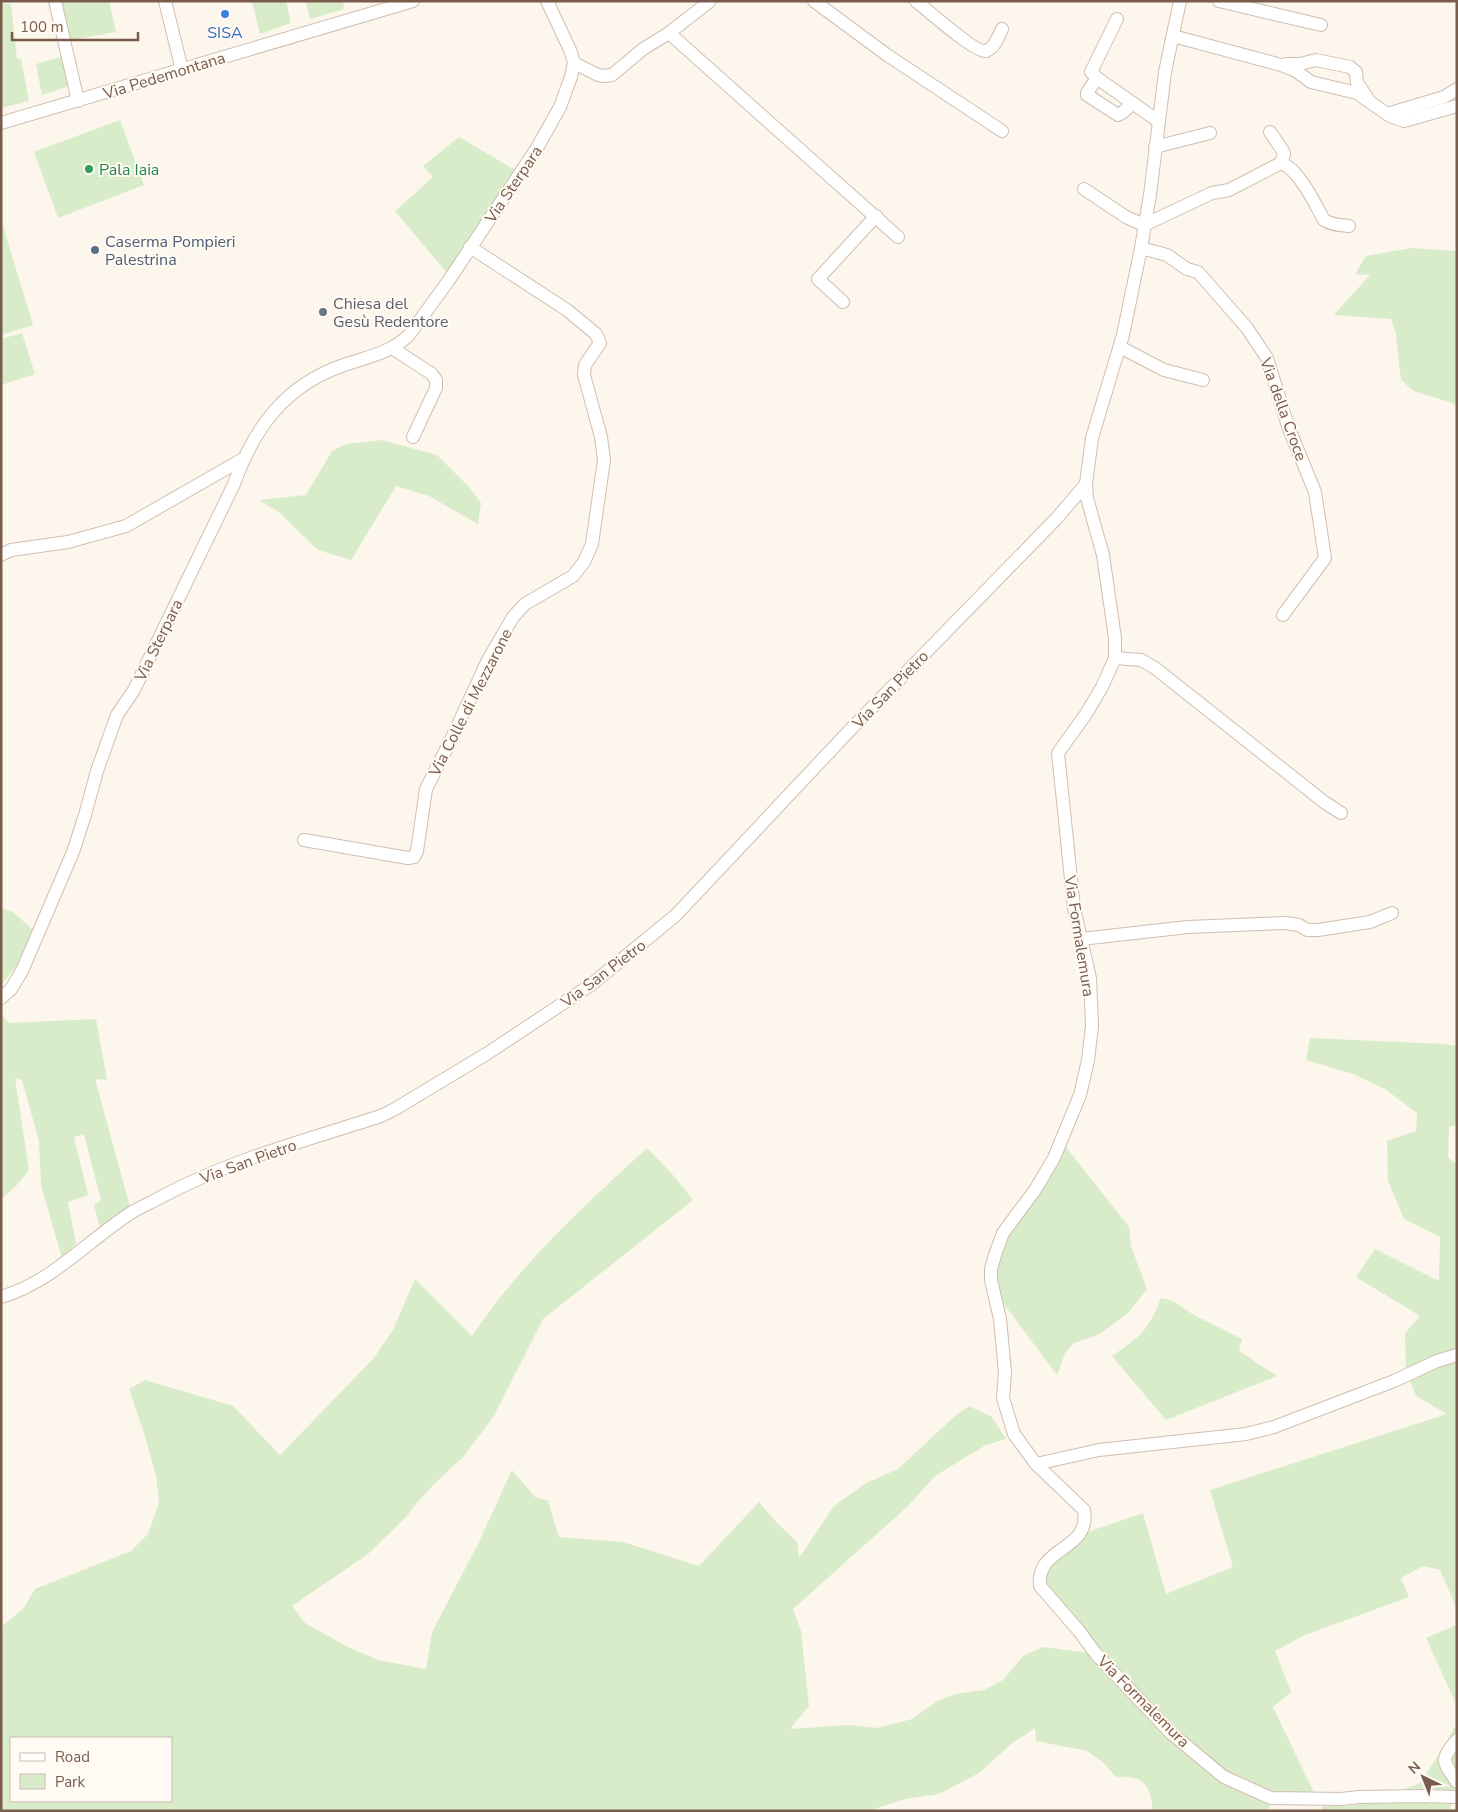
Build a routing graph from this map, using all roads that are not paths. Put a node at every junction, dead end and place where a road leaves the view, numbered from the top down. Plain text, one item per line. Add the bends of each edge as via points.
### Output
1 (55, 1) edge
2 (165, 1) edge
3 (414, 1) edge
4 (548, 1) edge
5 (710, 1) edge
6 (814, 1) edge
7 (916, 1) edge
8 (1180, 1) edge
9 (1219, 1) edge
10 (1117, 19) dead end
11 (1321, 25) dead end
12 (1002, 29) dead end
13 (669, 33) junction
14 (1173, 36) junction
15 (574, 63) junction
16 (1281, 65) junction
17 (182, 70) junction
18 (1097, 78) junction
19 (1457, 89) edge
20 (1368, 100) junction
21 (78, 101) junction
22 (1133, 103) junction
23 (1457, 106) edge
24 (1387, 114) junction
25 (1158, 122) junction
26 (1, 123) edge
27 (1002, 131) dead end
28 (1270, 132) dead end
29 (1210, 133) dead end
30 (1155, 147) junction
31 (1281, 163) junction
32 (1084, 189) dead end
33 (876, 216) junction
34 (1144, 225) junction
35 (1348, 226) dead end
36 (898, 237) dead end
37 (470, 247) junction
38 (1141, 248) junction
39 (843, 302) dead end
40 (1120, 347) junction
41 (392, 348) junction
42 (1203, 380) dead end
43 (413, 438) dead end
44 (243, 459) junction
45 (1086, 484) junction
46 (1, 555) edge
47 (1283, 615) dead end
48 (1115, 658) junction
49 (1341, 813) dead end
50 (304, 840) dead end
51 (1392, 913) dead end
52 (1081, 939) junction
53 (1, 998) edge
54 (1, 1297) edge
55 (1457, 1355) edge
56 (1036, 1464) junction
57 (1457, 1740) edge
58 (1457, 1782) edge
59 (1457, 1797) edge

1 - 21 street
2 - 17 street
3 - 17 street, Via Pedemontana
4 - 15 street
5 - 13 street
6 - 27 street via 887,55
7 - 12 street via 980,50 991,48
8 - 14 street
9 - 11 street
10 - 18 street via 1092,67 1091,72
13 - 15 street via 607,76 598,76
13 - 33 street
14 - 16 street
14 - 25 street
15 - 37 street, Via Sterpara via 562,102 547,133
16 - 20 street via 1312,82 1357,93
16 - 20 street via 1316,60 1350,67 1356,72 1356,83
17 - 21 street, Via Pedemontana
18 - 22 street
18 - 22 street via 1087,95 1118,115
19 - 24 street via 1444,97
20 - 24 street
21 - 26 street, Via Pedemontana
22 - 25 street
23 - 24 street via 1404,121
25 - 30 street
28 - 31 street via 1283,151
29 - 30 street
30 - 34 street
31 - 34 street via 1229,190 1212,193
31 - 35 street via 1300,181 1324,220
32 - 34 street
33 - 36 street
33 - 39 street via 818,279
34 - 38 street
37 - 41 street, Via Sterpara via 416,326
37 - 50 street, Via Colle di Mezzarone via 567,310 596,334 600,343 585,365 584,375 601,436 604,460 592,544 573,576 524,604 488,660 426,789 414,857
38 - 40 street
38 - 47 street, Via della Croce via 1167,255 1186,269 1198,272 1247,328 1267,358 1288,426 1316,492 1325,558
40 - 42 street via 1164,370
40 - 45 street via 1092,438
41 - 43 street via 436,380 436,390
41 - 44 street, Via Sterpara via 330,370 299,387 267,419
44 - 46 street via 126,526 68,542 10,550
44 - 53 street, Via Sterpara via 234,484 134,690 117,715 73,852 22,971 11,990
45 - 48 street, Via Formalemura via 1103,555
45 - 54 street, Via San Pietro via 676,915 592,984 488,1054 381,1116 250,1159 182,1186 134,1211 36,1283
48 - 49 street via 1140,660 1155,668
48 - 52 street, Via Formalemura via 1102,688 1058,753 1074,908
51 - 52 street via 1370,922 1318,930 1286,923 1188,927
52 - 56 street, Via Formalemura via 1090,978 1092,1026 1080,1095 1054,1158 1003,1234 991,1270 1005,1372 1003,1398 1014,1434
55 - 56 street via 1274,1427 1246,1434 1099,1450
56 - 59 street, Via Formalemura via 1084,1510 1086,1523 1079,1535 1044,1564 1039,1580 1042,1590 1096,1654 1171,1733 1224,1777 1271,1798
57 - 58 street via 1444,1759

